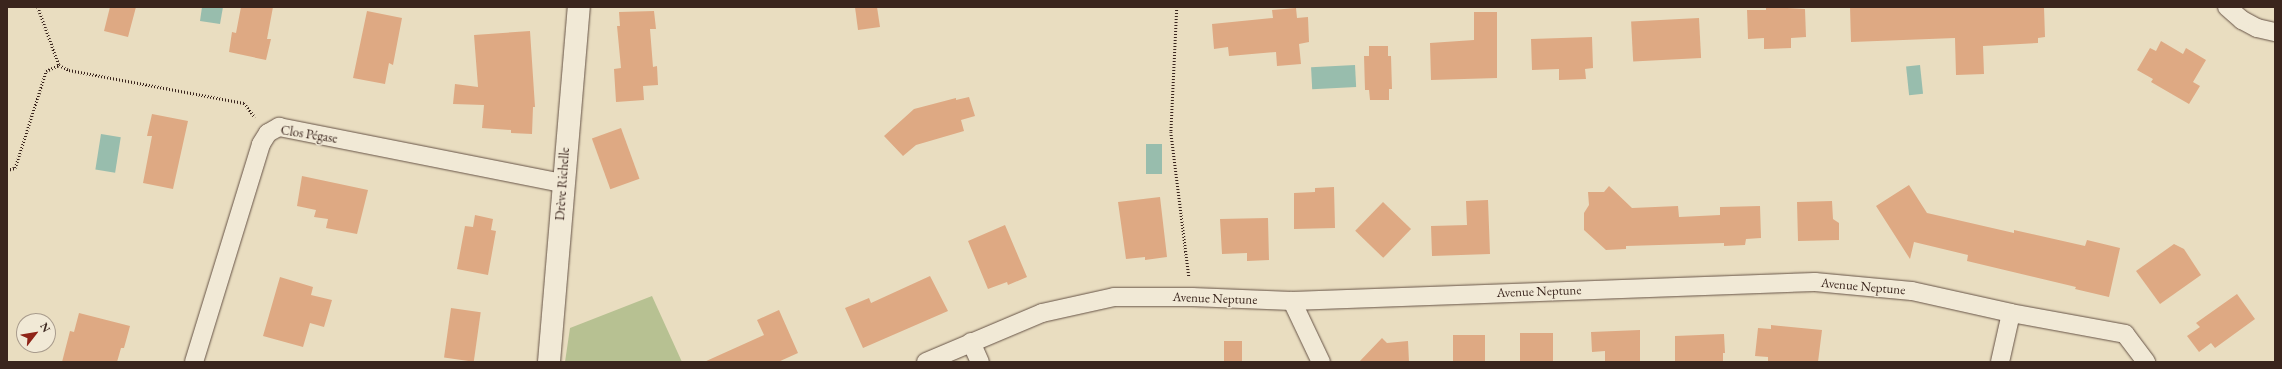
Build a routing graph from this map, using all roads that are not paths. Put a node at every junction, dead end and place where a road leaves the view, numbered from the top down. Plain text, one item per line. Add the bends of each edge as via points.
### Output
1 (578, 7) edge
2 (2227, 7) edge
3 (2275, 32) edge
4 (563, 183) junction
5 (1292, 301) junction
6 (2011, 313) junction
7 (971, 342) junction
8 (194, 362) edge
9 (549, 362) edge
10 (926, 362) edge
11 (980, 362) edge
12 (1321, 362) edge
13 (2000, 362) edge
14 (2146, 362) edge

1 - 4 street, Drève Richelle
2 - 3 street via 2242,20 2258,28
4 - 8 street, Clos Pégase via 279,127 268,133 261,144
4 - 9 street, Drève Richelle
5 - 6 street, Avenue Neptune via 1815,282 1912,291
5 - 7 street, Avenue Neptune via 1114,297 1042,314
5 - 12 street
6 - 13 street
6 - 14 street, Avenue Neptune via 2125,334
7 - 10 street, Avenue Neptune
7 - 11 street

